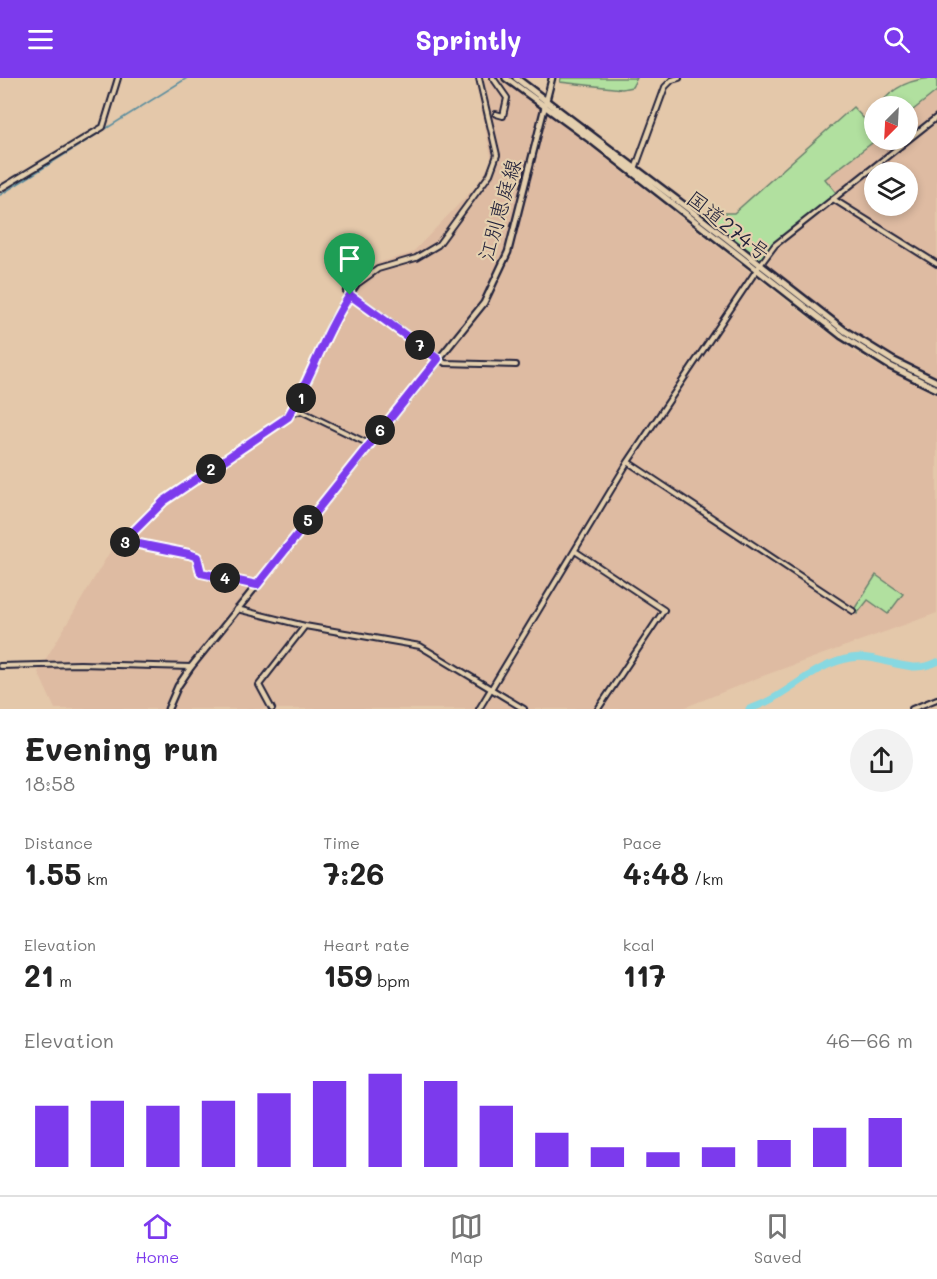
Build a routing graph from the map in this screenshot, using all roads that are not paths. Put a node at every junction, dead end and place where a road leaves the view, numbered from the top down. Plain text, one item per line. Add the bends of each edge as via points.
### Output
1 (118, 78) edge
2 (479, 78) edge
3 (493, 78) edge
4 (506, 78) edge
5 (516, 78) edge
6 (552, 78) edge
7 (679, 78) edge
8 (548, 101) junction
9 (546, 107) junction
10 (496, 114) dead end
11 (937, 117) edge
12 (634, 170) junction
13 (0, 189) edge
14 (833, 199) junction
15 (937, 264) edge
16 (758, 267) junction
17 (346, 291) dead end
18 (350, 295) junction
19 (438, 359) junction
20 (516, 365) dead end
21 (936, 385) edge
22 (290, 414) junction
23 (369, 444) junction
24 (628, 462) junction
25 (575, 550) junction
26 (257, 585) junction
27 (237, 609) junction
28 (853, 612) dead end
29 (305, 626) junction
30 (0, 666) edge
31 (191, 667) junction
32 (491, 689) junction
33 (937, 699) edge
34 (168, 709) edge
35 (272, 709) edge
36 (479, 709) edge
37 (524, 709) edge
38 (598, 709) edge
39 (912, 709) edge

1 - 13 street via 103,127
2 - 18 street via 497,155 490,174 438,245 416,258 378,269 357,284
3 - 10 street via 507,98 503,116
4 - 9 highway, 国道274号
5 - 8 highway, 国道274号
6 - 8 main road, 江別恵庭線
7 - 12 street via 665,87
8 - 9 main road, 江別恵庭線
8 - 12 highway, 国道274号
9 - 12 highway, 国道274号
9 - 19 main road, 江別恵庭線 via 497,280 484,303
11 - 14 street
12 - 16 highway, 国道274号
14 - 15 street
14 - 16 street via 775,245
16 - 21 highway, 国道274号 via 842,336 890,366
16 - 24 street
17 - 18 street
18 - 19 street
18 - 22 street via 333,321
19 - 20 street via 445,363
19 - 23 main road, 江別恵庭線
22 - 23 street via 301,411
22 - 26 street via 164,501 124,541 189,554 197,557 201,573
23 - 26 main road, 江別恵庭線
24 - 25 street
24 - 28 street
25 - 32 street
25 - 38 street via 664,610
26 - 27 main road, 江別恵庭線
27 - 29 street
27 - 31 main road, 江別恵庭線
29 - 32 street via 420,646
29 - 35 street via 259,685
30 - 31 street
31 - 34 main road, 江別恵庭線
32 - 36 street
32 - 37 street
33 - 39 street

